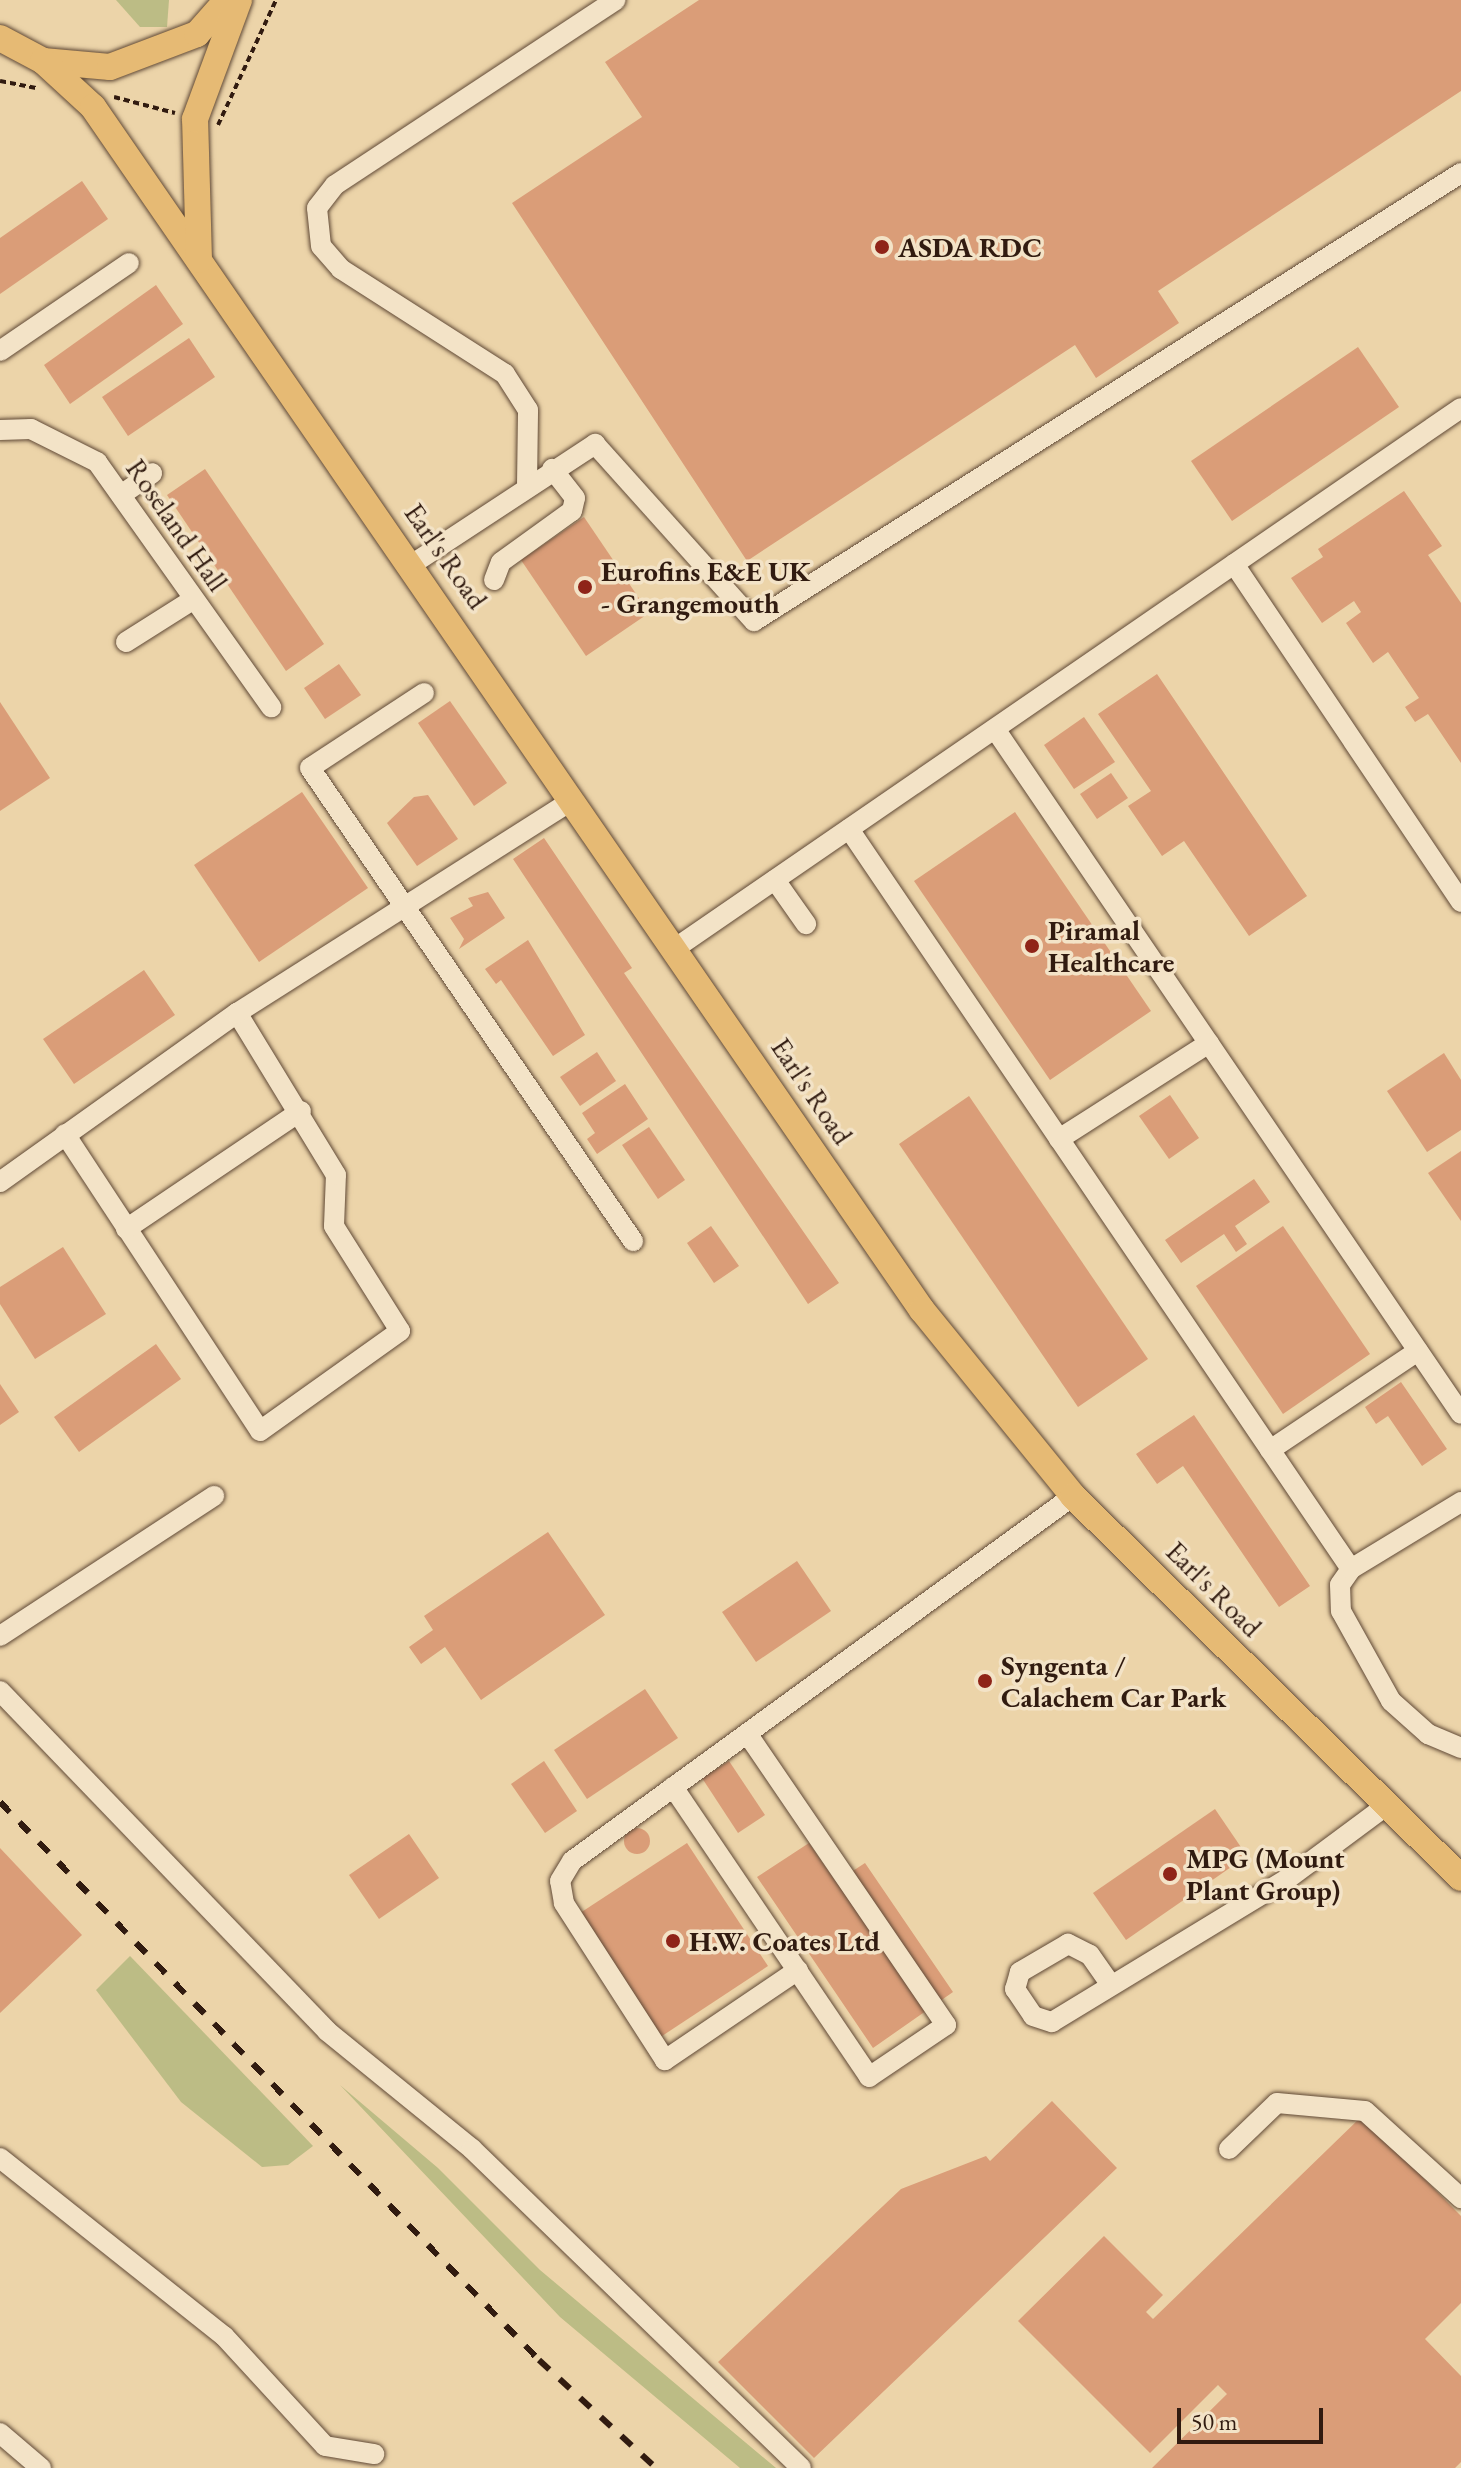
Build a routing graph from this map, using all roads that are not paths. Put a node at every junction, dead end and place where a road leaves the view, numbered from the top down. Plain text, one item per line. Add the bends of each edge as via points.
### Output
1 (227, 0) edge
2 (239, 0) edge
3 (616, 0) edge
4 (0, 38) edge
5 (0, 60) edge
6 (40, 60) junction
7 (1461, 173) edge
8 (129, 263) dead end
9 (200, 266) junction
10 (0, 351) edge
11 (1461, 408) edge
12 (0, 430) edge
13 (552, 469) junction
14 (152, 473) dead end
15 (527, 485) junction
16 (121, 495) junction
17 (414, 563) junction
18 (1234, 564) junction
19 (494, 580) dead end
20 (194, 599) junction
21 (126, 642) dead end
22 (424, 693) dead end
23 (271, 707) dead end
24 (995, 729) junction
25 (572, 800) junction
26 (849, 829) junction
27 (775, 880) junction
28 (1461, 902) edge
29 (404, 906) junction
30 (806, 924) dead end
31 (677, 947) junction
32 (237, 1013) junction
33 (1209, 1043) junction
34 (301, 1111) junction
35 (65, 1134) junction
36 (1059, 1139) junction
37 (0, 1182) edge
38 (126, 1229) junction
39 (633, 1241) dead end
40 (1418, 1351) junction
41 (1461, 1414) edge
42 (1270, 1450) junction
43 (214, 1496) dead end
44 (1073, 1496) junction
45 (1461, 1502) edge
46 (1351, 1569) junction
47 (0, 1636) edge
48 (0, 1691) edge
49 (747, 1733) junction
50 (1461, 1748) edge
51 (673, 1787) junction
52 (1387, 1805) junction
53 (1461, 1878) edge
54 (798, 1970) junction
55 (1111, 1985) junction
56 (1229, 2149) dead end
57 (0, 2158) edge
58 (1461, 2198) edge
59 (0, 2433) edge
60 (374, 2454) dead end
61 (41, 2468) edge
62 (801, 2468) edge

1 - 6 main road via 197,34 153,56 110,67
2 - 9 main road via 195,119
3 - 15 street via 335,185 317,208 321,246 341,269 505,374 528,410
4 - 6 main road
5 - 6 main road
6 - 9 main road, Earl's Road via 93,107
7 - 13 street via 754,621 595,444
8 - 10 street
9 - 17 main road, Earl's Road
11 - 18 street
12 - 16 street, Roseland Hall via 31,429 97,462
13 - 15 street
13 - 19 street via 572,491 572,511 501,562
14 - 16 street
15 - 17 street
16 - 20 street, Roseland Hall
17 - 25 main road, Earl's Road
18 - 24 street
18 - 28 street
20 - 21 street
20 - 23 street, Roseland Hall
22 - 29 street via 310,768
24 - 26 street
24 - 33 street
25 - 29 street
25 - 31 main road, Earl's Road
26 - 27 street
26 - 36 street
27 - 30 street
27 - 31 street
29 - 32 street
29 - 39 street
31 - 44 main road, Earl's Road via 922,1310
32 - 34 street
32 - 35 street
33 - 36 street
33 - 40 street
34 - 38 street
34 - 38 street via 336,1175 334,1226 400,1331 260,1431
35 - 37 street
35 - 38 street
36 - 42 street
40 - 41 street
40 - 42 street
42 - 46 street
43 - 47 street
44 - 49 street
44 - 52 main road, Earl's Road
45 - 46 street
46 - 50 street via 1340,1585 1341,1611 1362,1656 1391,1701 1428,1734
48 - 62 street via 327,2031 472,2149
49 - 51 street
49 - 54 street via 946,2025 869,2077
51 - 54 street
51 - 54 street via 572,1861 560,1881 564,1903 665,2060
52 - 53 main road, Earl's Road
52 - 55 street via 1286,1880
55 - 55 street via 1052,2022 1033,2016 1015,1989 1020,1972 1068,1944 1090,1955
56 - 58 street via 1277,2103 1365,2111
57 - 60 street via 224,2336 325,2446
59 - 61 street

